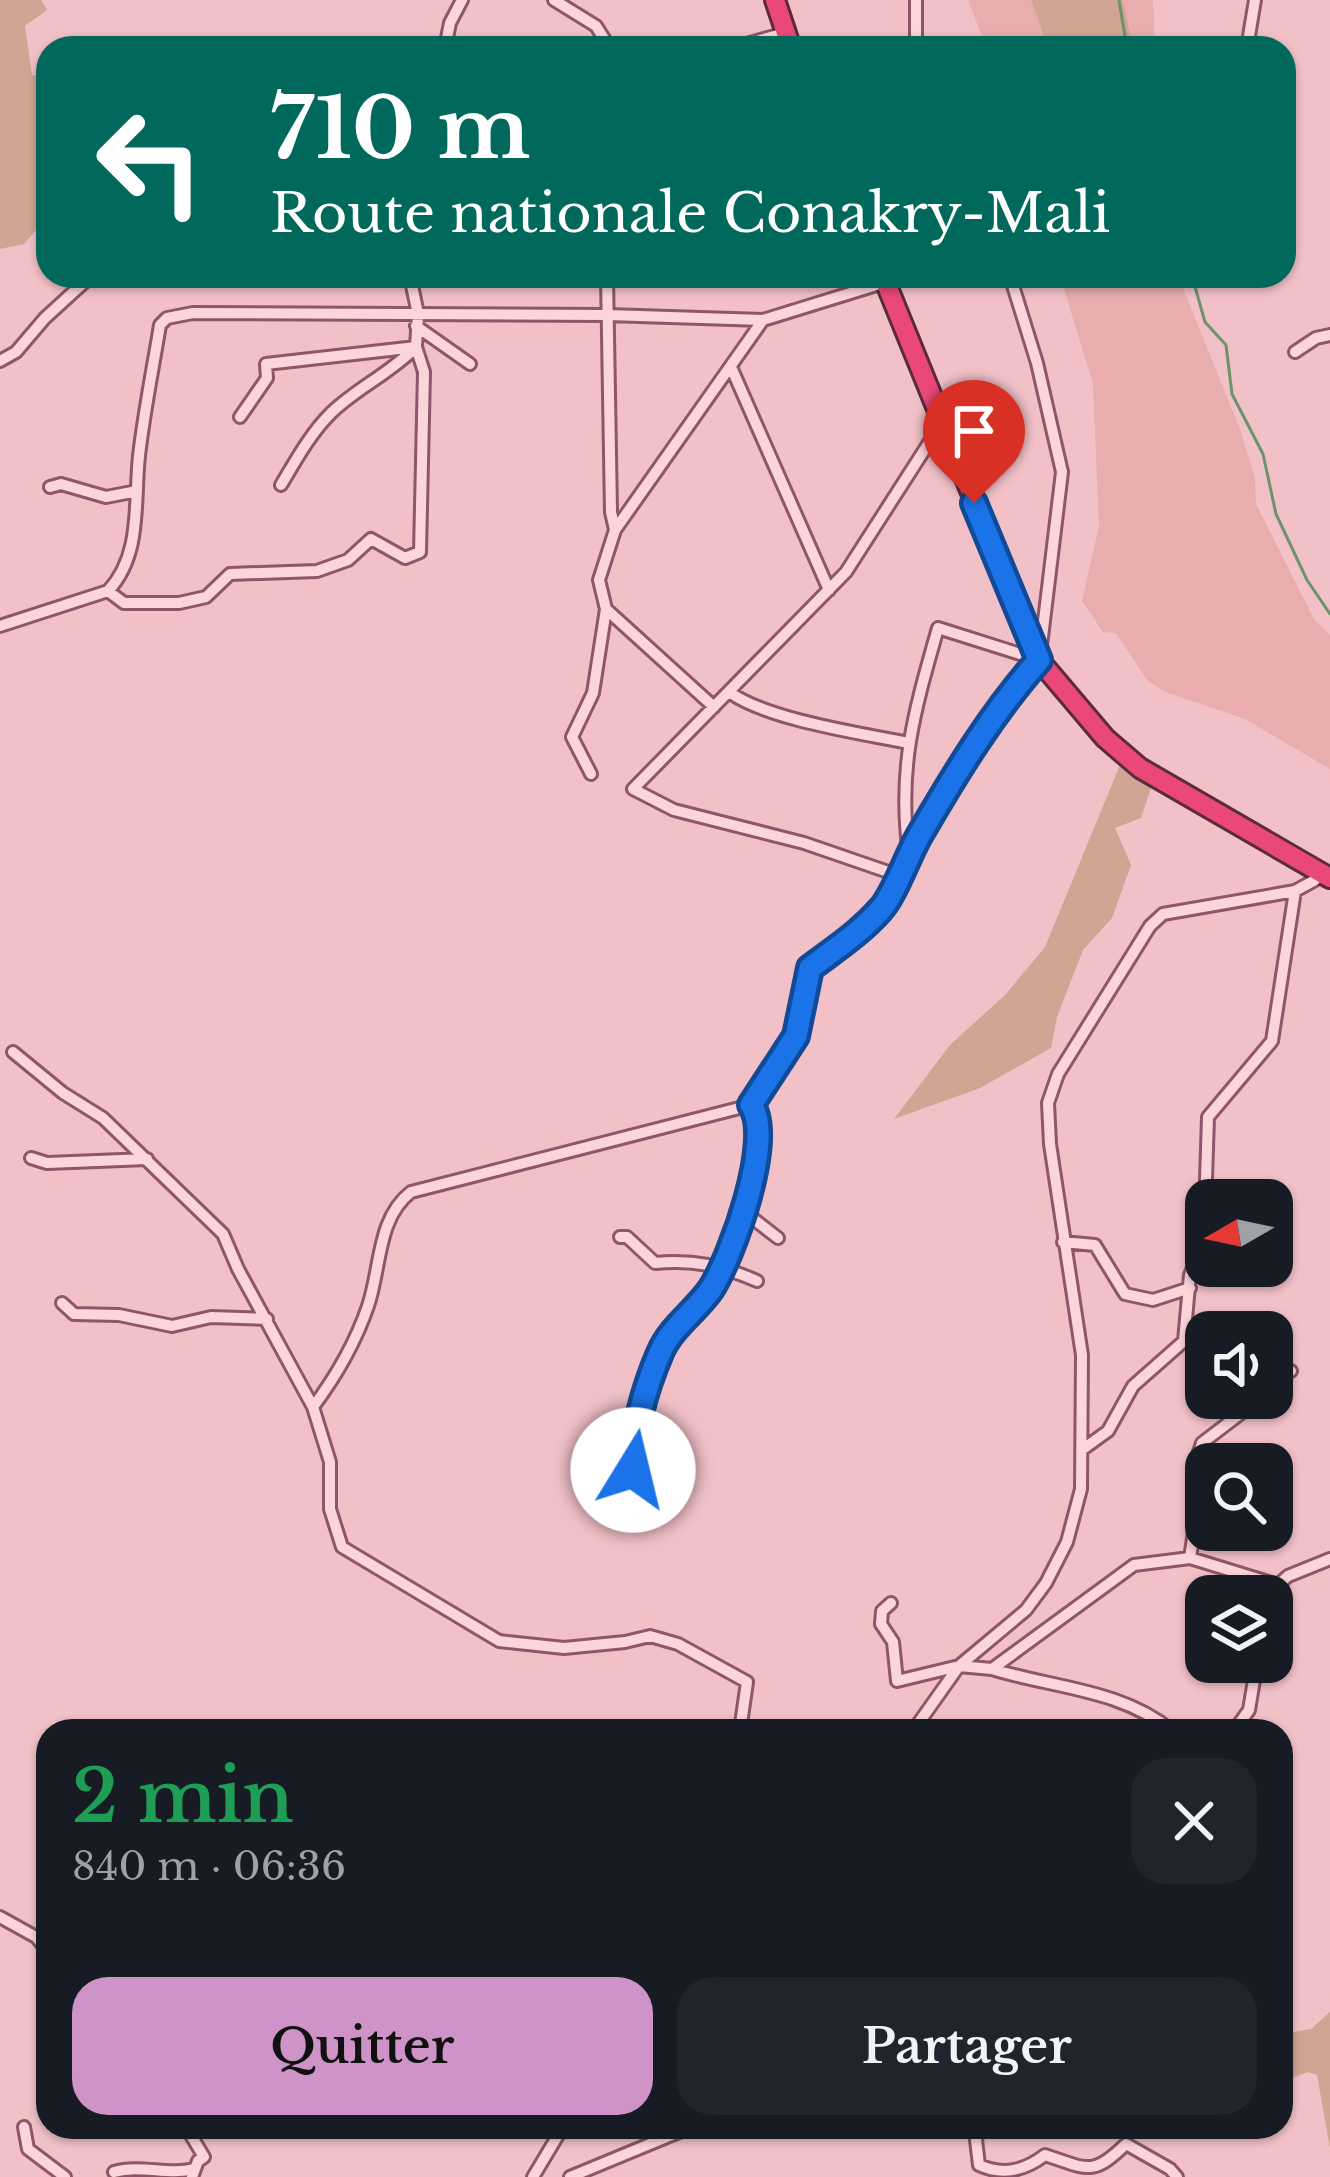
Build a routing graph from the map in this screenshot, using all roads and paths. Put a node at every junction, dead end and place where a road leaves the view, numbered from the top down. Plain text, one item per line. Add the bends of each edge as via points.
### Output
1 (462, 0) edge
2 (554, 0) edge
3 (775, 0) edge
4 (916, 0) edge
5 (1256, 0) edge
6 (447, 36) edge
7 (602, 36) edge
8 (787, 36) edge
9 (916, 36) edge
10 (1249, 36) edge
11 (78, 288) edge
12 (412, 288) edge
13 (608, 288) edge
14 (858, 288) edge
15 (888, 288) edge
16 (1014, 288) edge
17 (608, 315) junction
18 (417, 320) junction
19 (764, 320) junction
20 (1330, 335) edge
21 (416, 347) junction
22 (1295, 352) dead end
23 (0, 361) edge
24 (470, 364) dead end
25 (731, 368) junction
26 (240, 417) dead end
27 (942, 424) junction
28 (281, 485) dead end
29 (50, 487) dead end
30 (137, 491) junction
31 (615, 530) junction
32 (829, 590) junction
33 (108, 592) junction
34 (606, 609) junction
35 (0, 626) edge
36 (1039, 660) junction
37 (729, 692) junction
38 (714, 707) junction
39 (908, 743) junction
40 (591, 773) dead end
41 (909, 854) junction
42 (897, 875) junction
43 (1325, 875) edge
44 (1295, 891) junction
45 (13, 1052) dead end
46 (751, 1105) junction
47 (32, 1158) dead end
48 (147, 1159) junction
49 (742, 1210) junction
50 (620, 1237) dead end
51 (778, 1238) dead end
52 (1063, 1242) junction
53 (723, 1266) junction
54 (757, 1282) dead end
55 (1190, 1288) junction
56 (62, 1304) dead end
57 (267, 1318) junction
58 (313, 1407) junction
59 (1233, 1419) edge
60 (1083, 1449) junction
61 (656, 1487) dead end
62 (1190, 1558) junction
63 (1330, 1559) edge
64 (1245, 1575) edge
65 (1290, 1575) edge
66 (891, 1604) dead end
67 (959, 1666) junction
68 (992, 1669) junction
69 (1254, 1683) edge
70 (742, 1719) edge
71 (921, 1719) edge
72 (1158, 1719) edge
73 (1243, 1719) edge
74 (0, 1917) edge
75 (36, 1937) edge
76 (24, 2127) dead end
77 (193, 2139) edge
78 (556, 2139) edge
79 (662, 2139) edge
80 (976, 2139) edge
81 (114, 2173) dead end
82 (189, 2174) edge
83 (64, 2177) edge
84 (532, 2177) edge
85 (570, 2177) edge
86 (1177, 2177) edge

1 - 6 street
2 - 7 street
3 - 8 highway
4 - 9 street
5 - 10 street
11 - 23 street
12 - 18 street
13 - 17 street
14 - 19 street
15 - 27 highway
16 - 36 street via 1062,472
17 - 18 street
17 - 19 street
17 - 31 street
18 - 21 street
18 - 24 street
18 - 30 street via 167,318
19 - 25 street
20 - 22 street
21 - 26 street via 266,364 267,378
21 - 28 street via 331,413
21 - 33 street via 424,372 419,552 405,558 371,539 348,560 317,571 230,574 206,597 179,603 124,603
25 - 31 street
25 - 32 street
27 - 32 street
27 - 36 highway
29 - 30 street via 106,497
30 - 33 street via 129,558
31 - 34 street via 598,580
32 - 37 street
33 - 35 street
34 - 38 street
34 - 40 street via 593,693 572,737
36 - 39 street via 938,628
36 - 41 street via 976,742
36 - 43 highway via 1140,768
37 - 38 street
37 - 39 street
38 - 42 street via 633,789 674,810
39 - 41 street via 902,806
41 - 42 street
42 - 46 street via 886,904 810,968 796,1036
43 - 44 street
44 - 52 street via 1180,908 1150,926 1048,1103
44 - 55 street via 1272,1041 1208,1118 1204,1242
45 - 48 street
46 - 49 street via 759,1136
46 - 58 street via 411,1192 385,1233 345,1364
47 - 48 street
48 - 57 street via 224,1234
49 - 51 street
49 - 53 street
50 - 53 street via 655,1263
52 - 55 street via 1095,1245 1125,1294 1154,1300
52 - 60 street via 1082,1355
53 - 54 street
53 - 61 street via 661,1350 633,1446 634,1477
55 - 60 street via 1184,1341 1133,1386 1108,1431
56 - 57 street via 74,1314 172,1326
57 - 58 street
58 - 70 street via 342,1547 499,1641 564,1648 650,1636 678,1644 747,1682
59 - 62 street via 1202,1443 1195,1464
60 - 67 street via 1081,1489 1046,1583
62 - 64 street
62 - 68 street via 1134,1565
63 - 65 street
66 - 67 street via 881,1624 893,1642 897,1681
67 - 68 street
67 - 71 street
68 - 72 street via 1070,1686
69 - 73 street
74 - 75 street
76 - 83 street via 28,2149
77 - 82 street via 204,2157
78 - 84 street
79 - 85 street
80 - 86 street via 980,2165 998,2173 1045,2156 1105,2166 1126,2144
81 - 82 street

